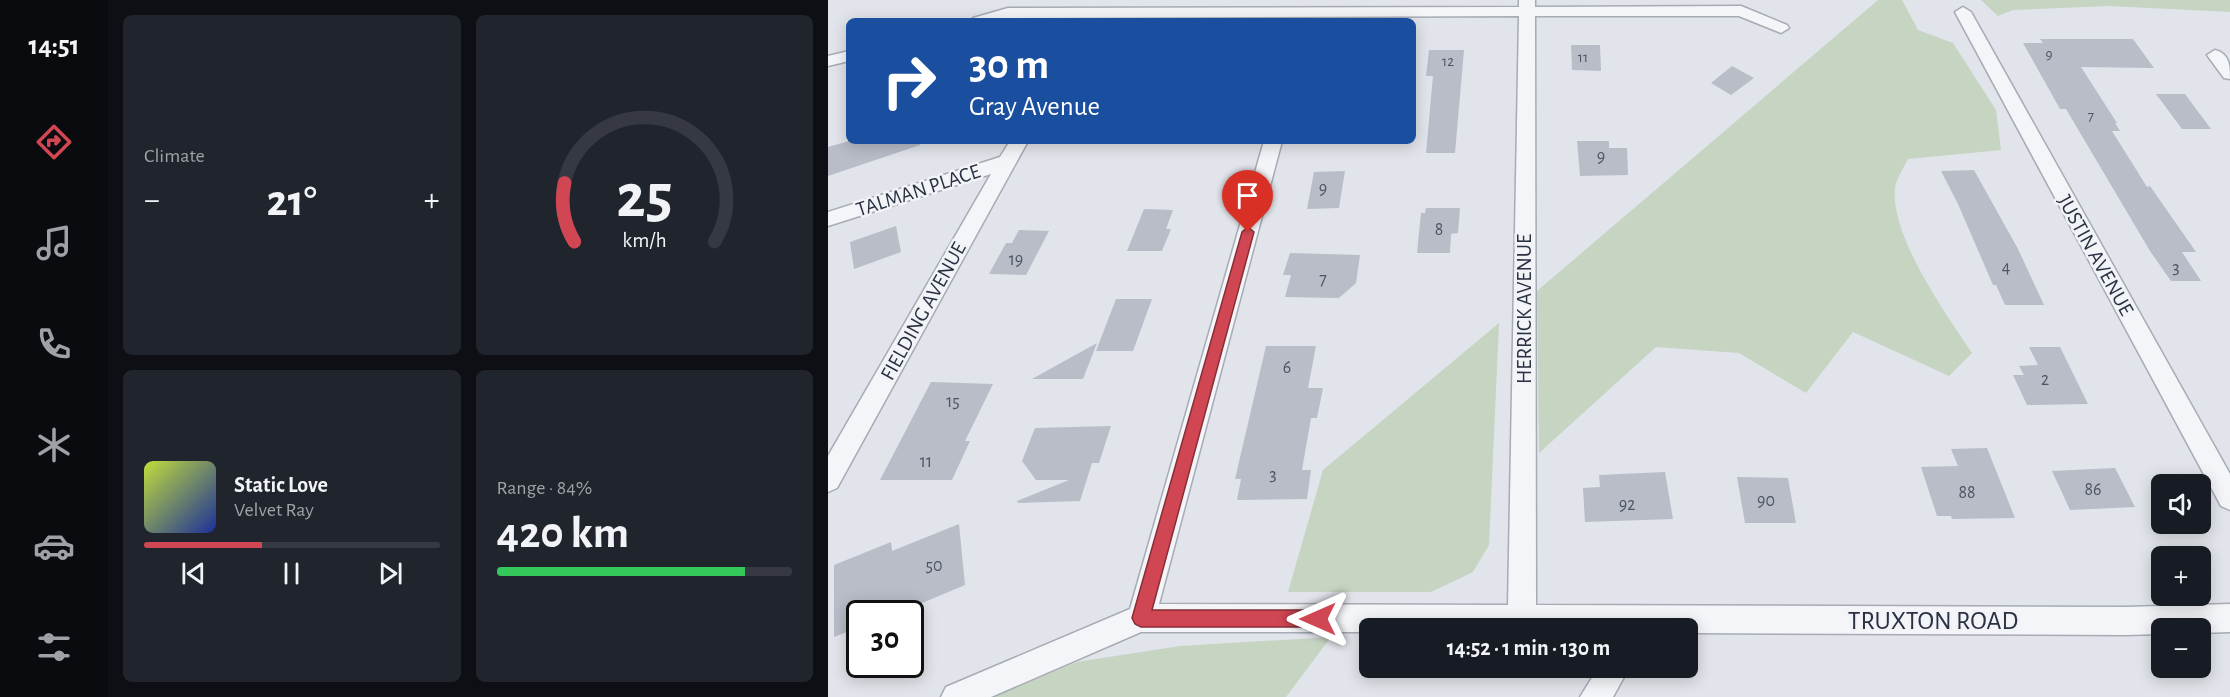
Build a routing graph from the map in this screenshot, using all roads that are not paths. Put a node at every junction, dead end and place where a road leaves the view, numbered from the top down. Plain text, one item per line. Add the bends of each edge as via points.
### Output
1 (1527, 5) edge
2 (1740, 5) edge
3 (1092, 11) edge
4 (1309, 11) edge
5 (1963, 12) dead end
6 (990, 18) edge
7 (1781, 28) dead end
8 (2215, 56) dead end
9 (846, 57) edge
10 (828, 61) edge
11 (2230, 74) edge
12 (1017, 144) edge
13 (1272, 144) edge
14 (1007, 162) junction
15 (828, 219) edge
16 (828, 480) edge
17 (2230, 498) edge
18 (1141, 618) junction
19 (1522, 618) edge
20 (2230, 618) edge
21 (1359, 619) edge
22 (1698, 624) edge
23 (1608, 678) edge
24 (956, 697) edge
25 (1595, 697) edge

1 - 2 street
1 - 4 street
1 - 19 street, HERRICK AVENUE
2 - 7 street
3 - 4 street
3 - 6 street via 1008,13
5 - 17 street, JUSTIN AVENUE
8 - 11 street
9 - 10 street
12 - 14 street, FIELDING AVENUE
13 - 18 street
14 - 15 street, TALMAN PLACE
14 - 16 street, FIELDING AVENUE
18 - 21 street, TRUXTON ROAD
18 - 24 street
20 - 22 street, TRUXTON ROAD
23 - 25 street

